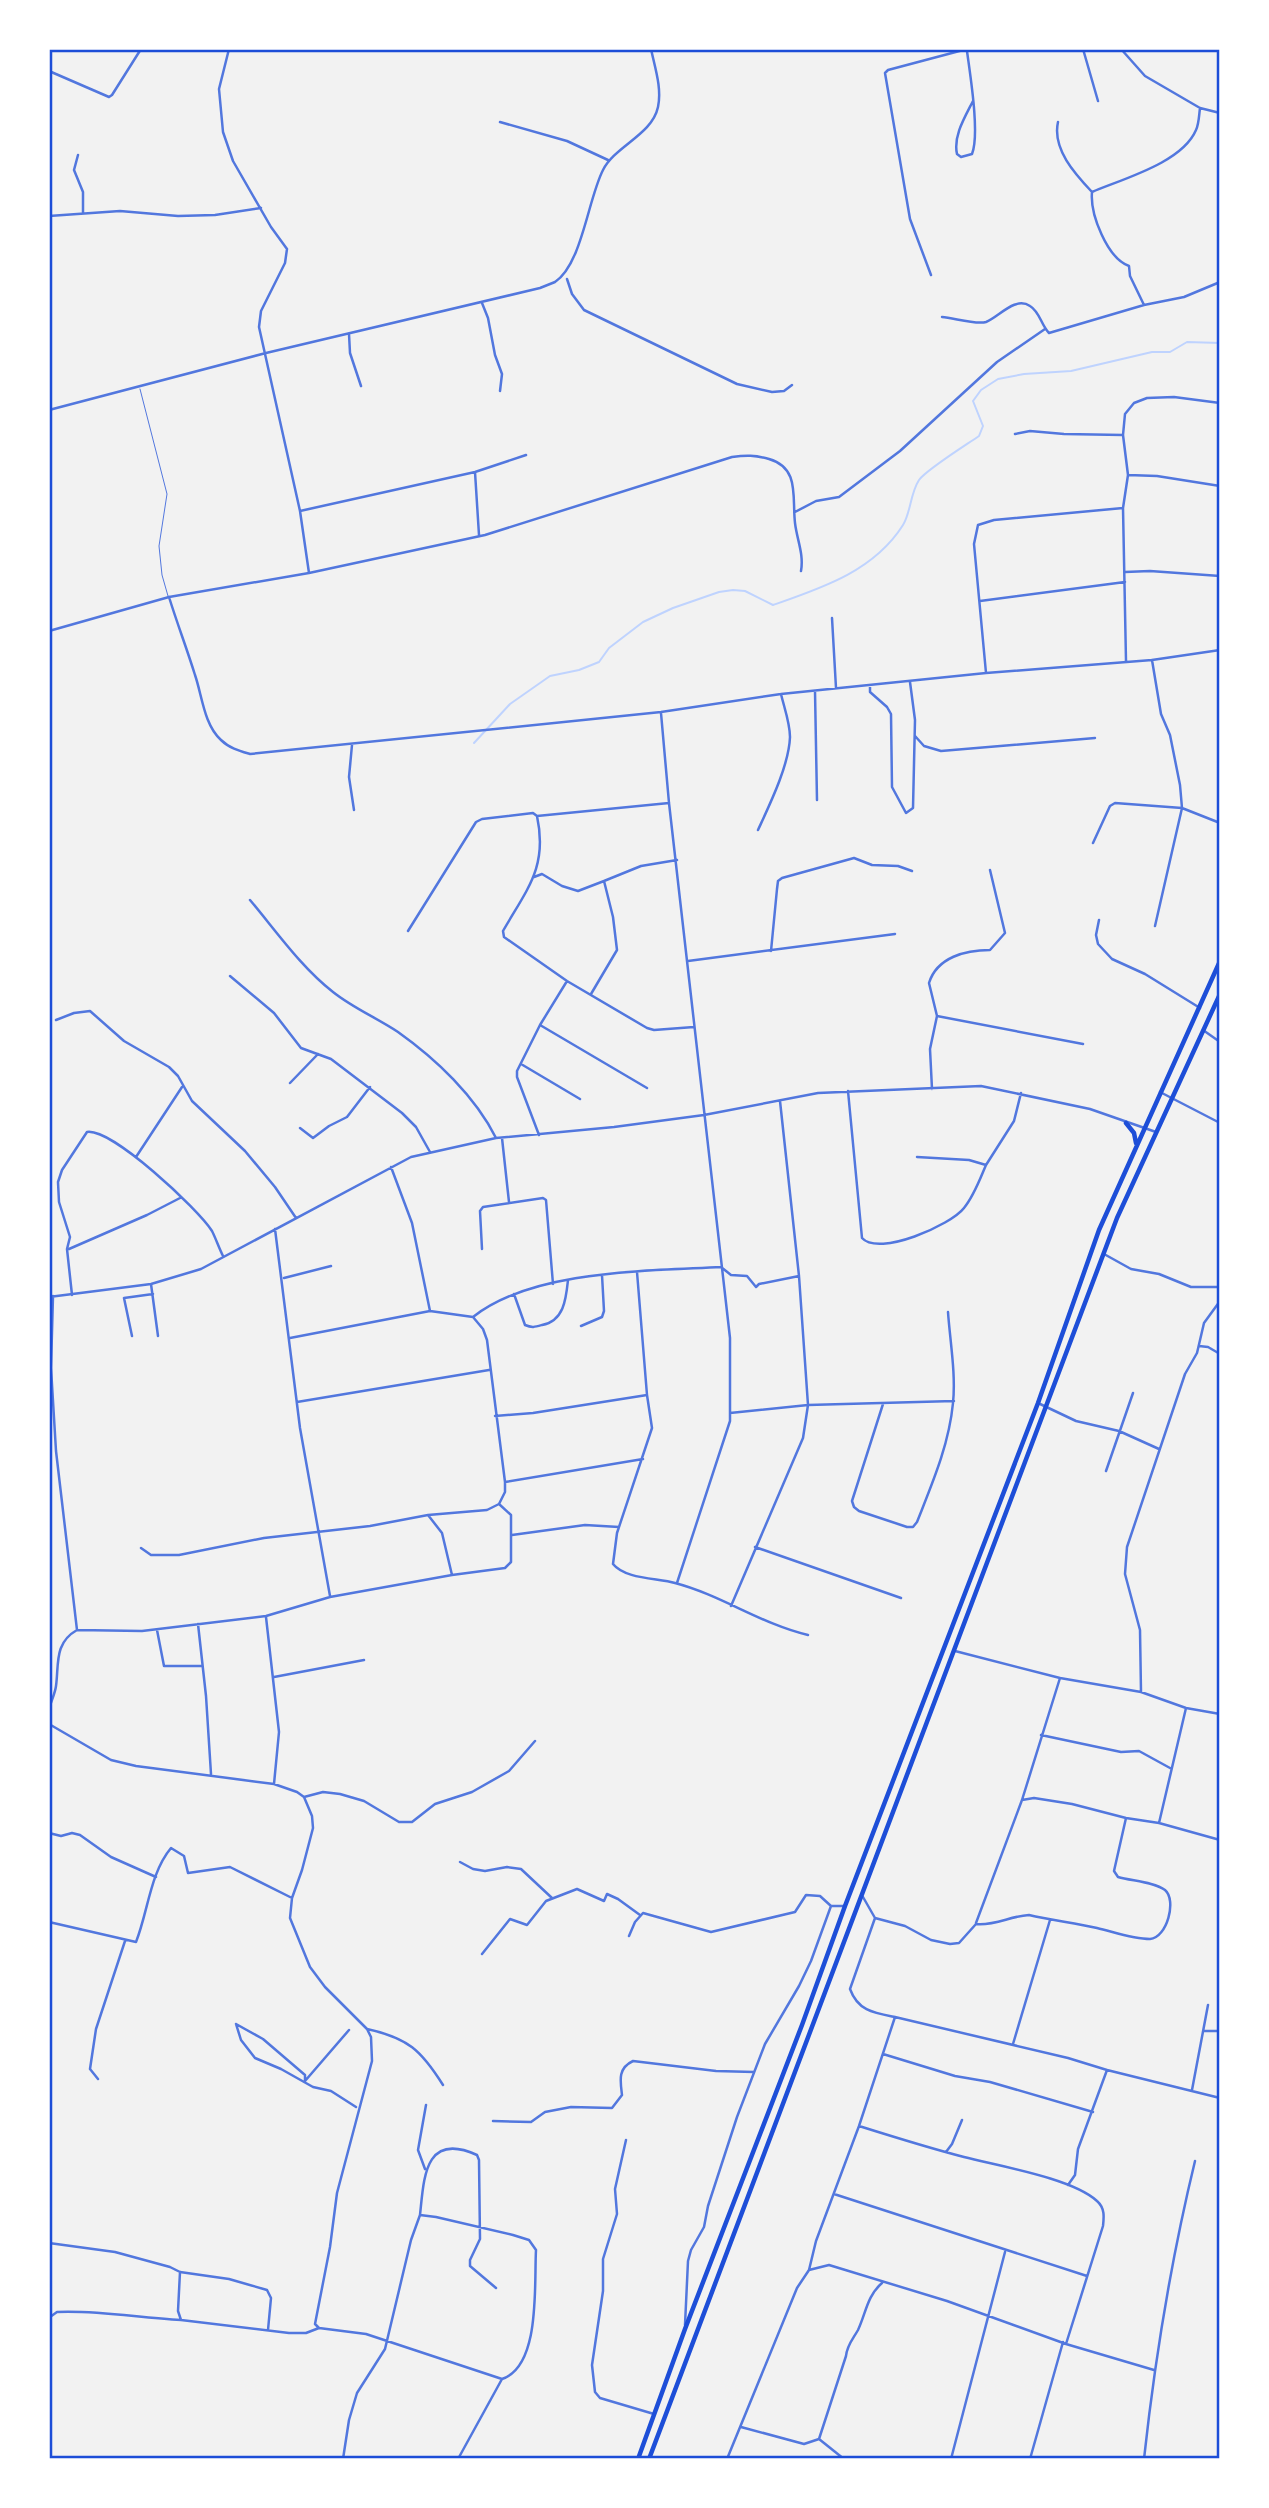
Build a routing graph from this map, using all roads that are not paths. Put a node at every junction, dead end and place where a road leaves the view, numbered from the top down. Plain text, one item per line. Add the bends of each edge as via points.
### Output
1 (141, 49) edge
2 (229, 49) edge
3 (651, 49) edge
4 (967, 49) edge
5 (1083, 49) edge
6 (1121, 49) edge
7 (49, 71) edge
8 (973, 101) junction
9 (1098, 101) dead end
10 (1200, 108) junction
11 (1220, 113) edge
12 (500, 122) dead end
13 (1058, 122) dead end
14 (78, 155) dead end
15 (608, 160) junction
16 (1092, 192) junction
17 (261, 208) junction
18 (83, 212) junction
19 (49, 216) edge
20 (931, 275) dead end
21 (567, 279) dead end
22 (1220, 282) edge
23 (482, 302) junction
24 (1144, 305) junction
25 (943, 317) dead end
26 (1045, 329) junction
27 (348, 334) junction
28 (266, 354) junction
29 (792, 385) dead end
30 (139, 386) junction
31 (361, 386) dead end
32 (500, 391) dead end
33 (1220, 403) edge
34 (49, 410) edge
35 (1015, 434) dead end
36 (1123, 435) junction
37 (526, 454) dead end
38 (475, 472) junction
39 (1128, 475) junction
40 (1220, 486) edge
41 (1124, 508) junction
42 (300, 511) junction
43 (795, 512) junction
44 (479, 536) junction
45 (801, 571) dead end
46 (1125, 572) junction
47 (309, 573) junction
48 (1220, 576) edge
49 (1125, 582) junction
50 (169, 597) junction
51 (980, 601) junction
52 (832, 618) dead end
53 (49, 631) edge
54 (1220, 650) edge
55 (1152, 660) junction
56 (1126, 662) junction
57 (986, 673) junction
58 (909, 681) junction
59 (870, 685) junction
60 (836, 688) junction
61 (815, 691) junction
62 (781, 694) junction
63 (661, 712) junction
64 (915, 736) junction
65 (1095, 738) dead end
66 (352, 745) junction
67 (817, 800) dead end
68 (669, 803) junction
69 (1182, 807) junction
70 (354, 810) dead end
71 (537, 816) junction
72 (1220, 823) edge
73 (758, 830) dead end
74 (1093, 843) dead end
75 (677, 860) junction
76 (990, 870) dead end
77 (912, 871) dead end
78 (534, 877) junction
79 (604, 881) junction
80 (250, 900) dead end
81 (1100, 920) dead end
82 (1155, 926) dead end
83 (408, 931) dead end
84 (895, 934) dead end
85 (771, 951) junction
86 (688, 961) junction
87 (1220, 961) edge
88 (230, 976) dead end
89 (568, 981) junction
90 (591, 994) junction
91 (1220, 994) edge
92 (1200, 1007) junction
93 (937, 1016) junction
94 (56, 1020) dead end
95 (540, 1025) junction
96 (694, 1027) junction
97 (1203, 1030) junction
98 (1220, 1042) edge
99 (1083, 1044) dead end
100 (318, 1054) junction
101 (521, 1064) junction
102 (290, 1083) dead end
103 (182, 1087) junction
104 (370, 1087) junction
105 (647, 1088) dead end
106 (932, 1089) junction
107 (848, 1091) junction
108 (1021, 1093) junction
109 (1160, 1093) junction
110 (1172, 1098) junction
111 (580, 1099) dead end
112 (779, 1101) junction
113 (704, 1115) junction
114 (1126, 1123) junction
115 (1220, 1123) edge
116 (300, 1128) dead end
117 (1145, 1128) junction
118 (1156, 1132) junction
119 (539, 1135) junction
120 (496, 1138) junction
121 (502, 1138) junction
122 (1137, 1145) junction
123 (430, 1152) junction
124 (136, 1157) junction
125 (917, 1157) dead end
126 (986, 1165) junction
127 (391, 1167) junction
128 (180, 1198) junction
129 (509, 1202) junction
130 (296, 1218) junction
131 (275, 1229) junction
132 (482, 1248) dead end
133 (67, 1249) junction
134 (1103, 1254) junction
135 (223, 1256) junction
136 (331, 1266) dead end
137 (721, 1267) junction
138 (637, 1272) junction
139 (601, 1275) junction
140 (799, 1276) junction
141 (282, 1278) junction
142 (568, 1280) junction
143 (151, 1284) junction
144 (553, 1284) junction
145 (1220, 1287) edge
146 (153, 1294) junction
147 (514, 1294) junction
148 (72, 1295) junction
149 (51, 1297) edge
150 (1220, 1301) edge
151 (430, 1311) junction
152 (948, 1312) dead end
153 (473, 1317) junction
154 (581, 1326) dead end
155 (132, 1336) dead end
156 (158, 1336) dead end
157 (290, 1338) junction
158 (1199, 1346) junction
159 (1220, 1354) edge
160 (489, 1370) junction
161 (1133, 1393) dead end
162 (647, 1395) junction
163 (954, 1401) junction
164 (297, 1402) junction
165 (1038, 1403) junction
166 (883, 1404) junction
167 (808, 1405) junction
168 (1047, 1407) junction
169 (730, 1413) junction
170 (495, 1416) junction
171 (1119, 1431) junction
172 (1159, 1449) junction
173 (643, 1459) junction
174 (1106, 1471) dead end
175 (505, 1482) junction
176 (499, 1504) junction
177 (428, 1515) junction
178 (619, 1527) junction
179 (318, 1532) junction
180 (512, 1535) junction
181 (755, 1547) junction
182 (141, 1548) dead end
183 (452, 1574) junction
184 (677, 1583) junction
185 (330, 1597) junction
186 (901, 1598) dead end
187 (731, 1606) junction
188 (266, 1616) junction
189 (198, 1624) junction
190 (156, 1629) junction
191 (77, 1630) junction
192 (808, 1635) dead end
193 (954, 1650) junction
194 (365, 1660) dead end
195 (202, 1666) junction
196 (274, 1677) junction
197 (1060, 1678) junction
198 (1140, 1692) junction
199 (1185, 1708) junction
200 (49, 1709) edge
201 (1220, 1714) edge
202 (49, 1724) edge
203 (1041, 1735) junction
204 (535, 1741) dead end
205 (1170, 1768) junction
206 (211, 1776) junction
207 (274, 1784) junction
208 (304, 1797) junction
209 (1022, 1800) junction
210 (1126, 1818) junction
211 (1159, 1823) junction
212 (49, 1833) edge
213 (1220, 1840) edge
214 (460, 1862) dead end
215 (156, 1877) junction
216 (863, 1897) junction
217 (292, 1898) junction
218 (552, 1898) junction
219 (831, 1906) junction
220 (845, 1906) junction
221 (640, 1915) junction
222 (875, 1918) junction
223 (1050, 1920) junction
224 (49, 1922) edge
225 (976, 1924) junction
226 (629, 1936) dead end
227 (125, 1941) junction
228 (481, 1954) dead end
229 (1208, 2005) dead end
230 (895, 2017) junction
231 (367, 2029) junction
232 (349, 2030) dead end
233 (1204, 2031) junction
234 (1220, 2031) edge
235 (1012, 2045) junction
236 (883, 2054) junction
237 (1107, 2070) junction
238 (755, 2072) junction
239 (98, 2079) dead end
240 (305, 2081) junction
241 (443, 2085) dead end
242 (1192, 2090) junction
243 (1220, 2098) edge
244 (426, 2105) dead end
245 (357, 2108) junction
246 (1093, 2112) junction
247 (962, 2120) dead end
248 (493, 2121) dead end
249 (859, 2126) junction
250 (625, 2140) dead end
251 (946, 2152) junction
252 (1195, 2161) dead end
253 (425, 2169) junction
254 (1067, 2186) junction
255 (833, 2194) junction
256 (419, 2216) junction
257 (479, 2228) junction
258 (49, 2243) edge
259 (1005, 2251) junction
260 (810, 2270) junction
261 (180, 2272) junction
262 (1087, 2276) junction
263 (884, 2282) junction
264 (496, 2288) dead end
265 (989, 2317) junction
266 (181, 2320) junction
267 (319, 2328) junction
268 (685, 2329) junction
269 (49, 2330) edge
270 (268, 2330) junction
271 (387, 2341) junction
272 (1064, 2343) junction
273 (1154, 2370) junction
274 (502, 2379) junction
275 (654, 2414) junction
276 (741, 2427) junction
277 (819, 2439) junction
278 (344, 2459) edge
279 (458, 2459) edge
280 (638, 2459) edge
281 (649, 2459) edge
282 (727, 2459) edge
283 (844, 2459) edge
284 (951, 2459) edge
285 (1031, 2459) edge
286 (1144, 2459) edge

1 - 7 street via 109,97
2 - 17 street via 219,89 223,132 233,161
3 - 15 street via 659,89 657,109 648,125
4 - 8 street
4 - 20 street via 885,73 910,219
5 - 9 street
6 - 10 street via 1145,76
8 - 8 street via 974,148 969,157 961,157 956,148
10 - 11 street
10 - 16 street via 1196,132 1177,151 1125,181
12 - 15 street via 568,141
13 - 16 street via 1057,141 1070,167
14 - 18 street via 74,170
15 - 23 street via 596,184 575,256 557,281
16 - 24 street via 1097,223 1112,253 1129,265
17 - 18 street via 177,216
17 - 28 street via 285,244 287,255 261,311 260,339
18 - 19 street
21 - 29 street via 584,310 737,384 772,392
22 - 24 street via 1184,297
23 - 27 street
23 - 32 street via 502,374
24 - 26 street via 1056,332
25 - 26 street via 978,324 1023,304 1037,312
26 - 43 street via 997,362 900,451 839,497 816,501
27 - 28 street
27 - 31 street
28 - 30 street
28 - 42 street
30 - 34 street
30 - 50 lane via 167,494 159,546
33 - 36 street via 1147,398 1129,407
35 - 36 street
36 - 39 street
37 - 38 street
38 - 42 street
38 - 44 street
39 - 40 street
39 - 41 street
41 - 46 street
41 - 51 street via 978,525 974,544
42 - 47 street
43 - 44 street via 788,469 749,454
43 - 45 street
44 - 47 street
46 - 48 street
46 - 49 street
47 - 50 street
49 - 51 street
49 - 56 street
50 - 53 street
50 - 66 street via 206,715 219,739 250,754
51 - 57 street
52 - 60 street
54 - 55 street
55 - 56 street
55 - 69 street
56 - 57 street
57 - 58 street
58 - 59 street
58 - 64 street
59 - 60 street
59 - 64 street via 870,692 891,714 892,787 906,813 913,808
60 - 61 street
61 - 62 street
61 - 67 street
62 - 63 street
62 - 73 street via 789,745
63 - 66 street
63 - 68 street
64 - 65 street via 924,747 942,751
66 - 70 street via 349,777
68 - 71 street
68 - 75 street
69 - 72 street
69 - 74 street via 1112,804
69 - 82 street
71 - 78 street via 541,852
71 - 83 street via 476,822
75 - 79 street via 641,866
75 - 86 street
76 - 93 street via 1005,933 990,950 954,956 938,965 929,983
77 - 85 street via 854,858 782,878 778,881
78 - 79 street via 542,874 579,891
78 - 89 street via 503,934
79 - 90 street via 617,950
80 - 120 street via 303,964 333,992 396,1031 447,1075 482,1112
81 - 92 street via 1098,944 1112,959
84 - 85 street
85 - 86 street
86 - 96 street
87 - 92 highway
88 - 100 street via 274,1013 301,1048
89 - 90 street
89 - 95 street
90 - 96 street via 651,1029
91 - 97 highway
92 - 109 highway
93 - 99 street
93 - 106 street via 930,1049
94 - 103 street via 90,1011 124,1041 169,1067
95 - 101 street
95 - 105 street
96 - 113 street
97 - 98 street
97 - 110 highway
100 - 102 street
100 - 104 street
101 - 111 street
101 - 119 street via 517,1077
103 - 124 street
103 - 130 street via 245,1152
104 - 116 street via 342,1121 313,1138
104 - 123 street via 416,1127
106 - 107 street
106 - 108 street via 981,1086
107 - 112 street
107 - 126 street via 866,1242 875,1245 911,1238 953,1219 971,1199
108 - 114 street via 1090,1109
108 - 126 street via 1014,1121
109 - 110 street
109 - 117 highway
110 - 115 street
110 - 118 highway
112 - 113 street
112 - 140 street
113 - 119 street
113 - 137 street
114 - 117 street
114 - 122 highway
117 - 118 street
117 - 122 highway
118 - 134 highway
119 - 121 street
120 - 121 street
120 - 123 street
121 - 129 street
122 - 165 highway via 1099,1230
123 - 127 street
124 - 128 street
124 - 133 street via 97,1131 83,1136 58,1182 70,1237
125 - 126 street
127 - 130 street
127 - 151 street via 412,1223
128 - 133 street
128 - 135 street via 211,1231
129 - 132 street via 480,1211
129 - 144 street via 547,1200
130 - 131 street
131 - 135 street
131 - 141 street
133 - 148 street
134 - 145 street via 1131,1269 1191,1287
134 - 168 highway
135 - 143 street via 201,1269
136 - 141 street
137 - 138 street
137 - 140 street via 732,1275 747,1276 755,1287
137 - 169 street via 730,1338
138 - 139 street
138 - 162 street
139 - 142 street
139 - 154 street via 602,1317
140 - 167 street
141 - 157 street
142 - 144 street
142 - 147 street via 565,1304 550,1324 525,1325
143 - 146 street
143 - 148 street
144 - 147 street
146 - 155 street via 124,1298
146 - 156 street
147 - 153 street
148 - 149 street
149 - 191 street via 56,1451
150 - 158 street via 1204,1323
151 - 153 street
151 - 157 street
152 - 163 street
153 - 160 street via 487,1340
157 - 164 street
158 - 159 street
158 - 172 street
160 - 164 street
160 - 170 street
161 - 171 street
162 - 170 street
162 - 173 street via 652,1428
163 - 166 street
163 - 166 street via 934,1478 913,1527 859,1511 852,1501
164 - 179 street
165 - 168 street
165 - 220 highway
166 - 167 street
167 - 169 street
167 - 181 street via 803,1438
168 - 171 street via 1076,1421
168 - 193 highway
169 - 184 street
170 - 175 street
171 - 172 street
171 - 174 street
172 - 198 street via 1127,1548 1125,1574 1140,1630
173 - 175 street
173 - 178 street
175 - 176 street
176 - 177 street via 487,1510
176 - 180 street via 511,1515
177 - 179 street
177 - 183 street via 442,1533
178 - 180 street via 585,1525
178 - 184 street via 613,1547 617,1568
179 - 182 street via 179,1555 151,1555
179 - 185 street
180 - 183 street via 509,1566
181 - 186 street
181 - 187 street
183 - 185 street
184 - 187 street
185 - 188 street
187 - 192 street
188 - 189 street
188 - 196 street
189 - 190 street
189 - 195 street
190 - 191 street
190 - 195 street via 164,1666
191 - 200 street via 69,1634 58,1654 56,1688
193 - 197 street
193 - 216 highway
194 - 196 street
195 - 206 street
196 - 207 street via 279,1732
197 - 198 street
197 - 203 street
198 - 199 street
199 - 201 street
199 - 205 street
202 - 206 street via 111,1760
203 - 205 street via 1121,1752 1139,1751
203 - 209 street
204 - 208 street via 509,1771 435,1804 412,1822 340,1794
205 - 211 street
206 - 207 street
207 - 208 street
208 - 217 street via 313,1828
209 - 210 street via 1072,1804
209 - 225 street
210 - 211 street
210 - 223 street via 1114,1871 1118,1877 1162,1888 1168,1894 1171,1902 1162,1933 1149,1939
211 - 213 street
212 - 215 street via 80,1835 111,1857
214 - 218 street via 485,1871 521,1869
215 - 217 street via 173,1849 184,1856 188,1872 230,1867
215 - 227 street via 137,1940
216 - 222 street
216 - 281 highway
217 - 231 street via 290,1918 310,1967
218 - 221 street via 577,1889 604,1901 607,1894
218 - 228 street via 527,1925 510,1919
219 - 220 street
219 - 221 street via 820,1896 806,1895 795,1912 710,1932
219 - 238 street via 811,1961 765,2044
220 - 268 highway
221 - 226 street
222 - 225 street via 950,1944 959,1943
222 - 230 street via 850,1989 861,2007
223 - 225 street via 1021,1915
223 - 235 street
224 - 227 street
227 - 239 street via 92,2045 90,2069
229 - 233 street
230 - 235 street
230 - 236 street
231 - 241 street via 389,2034 416,2049
231 - 245 street via 372,2061
232 - 240 street
233 - 234 street
233 - 242 street
235 - 237 street
236 - 246 street
236 - 249 street
237 - 242 street
237 - 246 street
238 - 248 street via 633,2061 621,2073 622,2095 612,2108 571,2107 545,2112 531,2122
238 - 268 street via 704,2227 691,2249
240 - 240 street via 305,2075 263,2039 236,2024 255,2058
240 - 245 street
242 - 243 street
244 - 253 street via 418,2150
245 - 267 street via 337,2193 315,2324
246 - 254 street via 1078,2148 1075,2175
247 - 251 street
249 - 251 street
249 - 255 street
250 - 275 street via 615,2189 617,2214 603,2259 593,2385 600,2398
251 - 254 street
252 - 273 street via 1174,2246
253 - 256 street
253 - 257 street via 443,2150 477,2155
254 - 262 street via 1099,2202 1104,2213
255 - 259 street
255 - 260 street
256 - 257 street
256 - 271 street
257 - 264 street via 480,2239 470,2266
257 - 274 street via 529,2240 536,2250 529,2348 512,2375
258 - 261 street via 115,2252
259 - 262 street
259 - 265 street
260 - 263 street via 829,2265
260 - 276 street via 797,2288
261 - 266 street
261 - 270 street via 267,2290 271,2298
262 - 272 street
263 - 265 street
263 - 277 street via 869,2299 847,2347
265 - 272 street
265 - 284 street
266 - 269 street via 57,2312 50,2317
266 - 270 street
267 - 270 street via 306,2333
267 - 271 street
268 - 275 highway
271 - 274 street
271 - 278 street via 357,2393
272 - 273 street
272 - 285 street
273 - 286 street
274 - 279 street
275 - 280 highway
276 - 277 street via 804,2444
276 - 282 street
277 - 283 street

